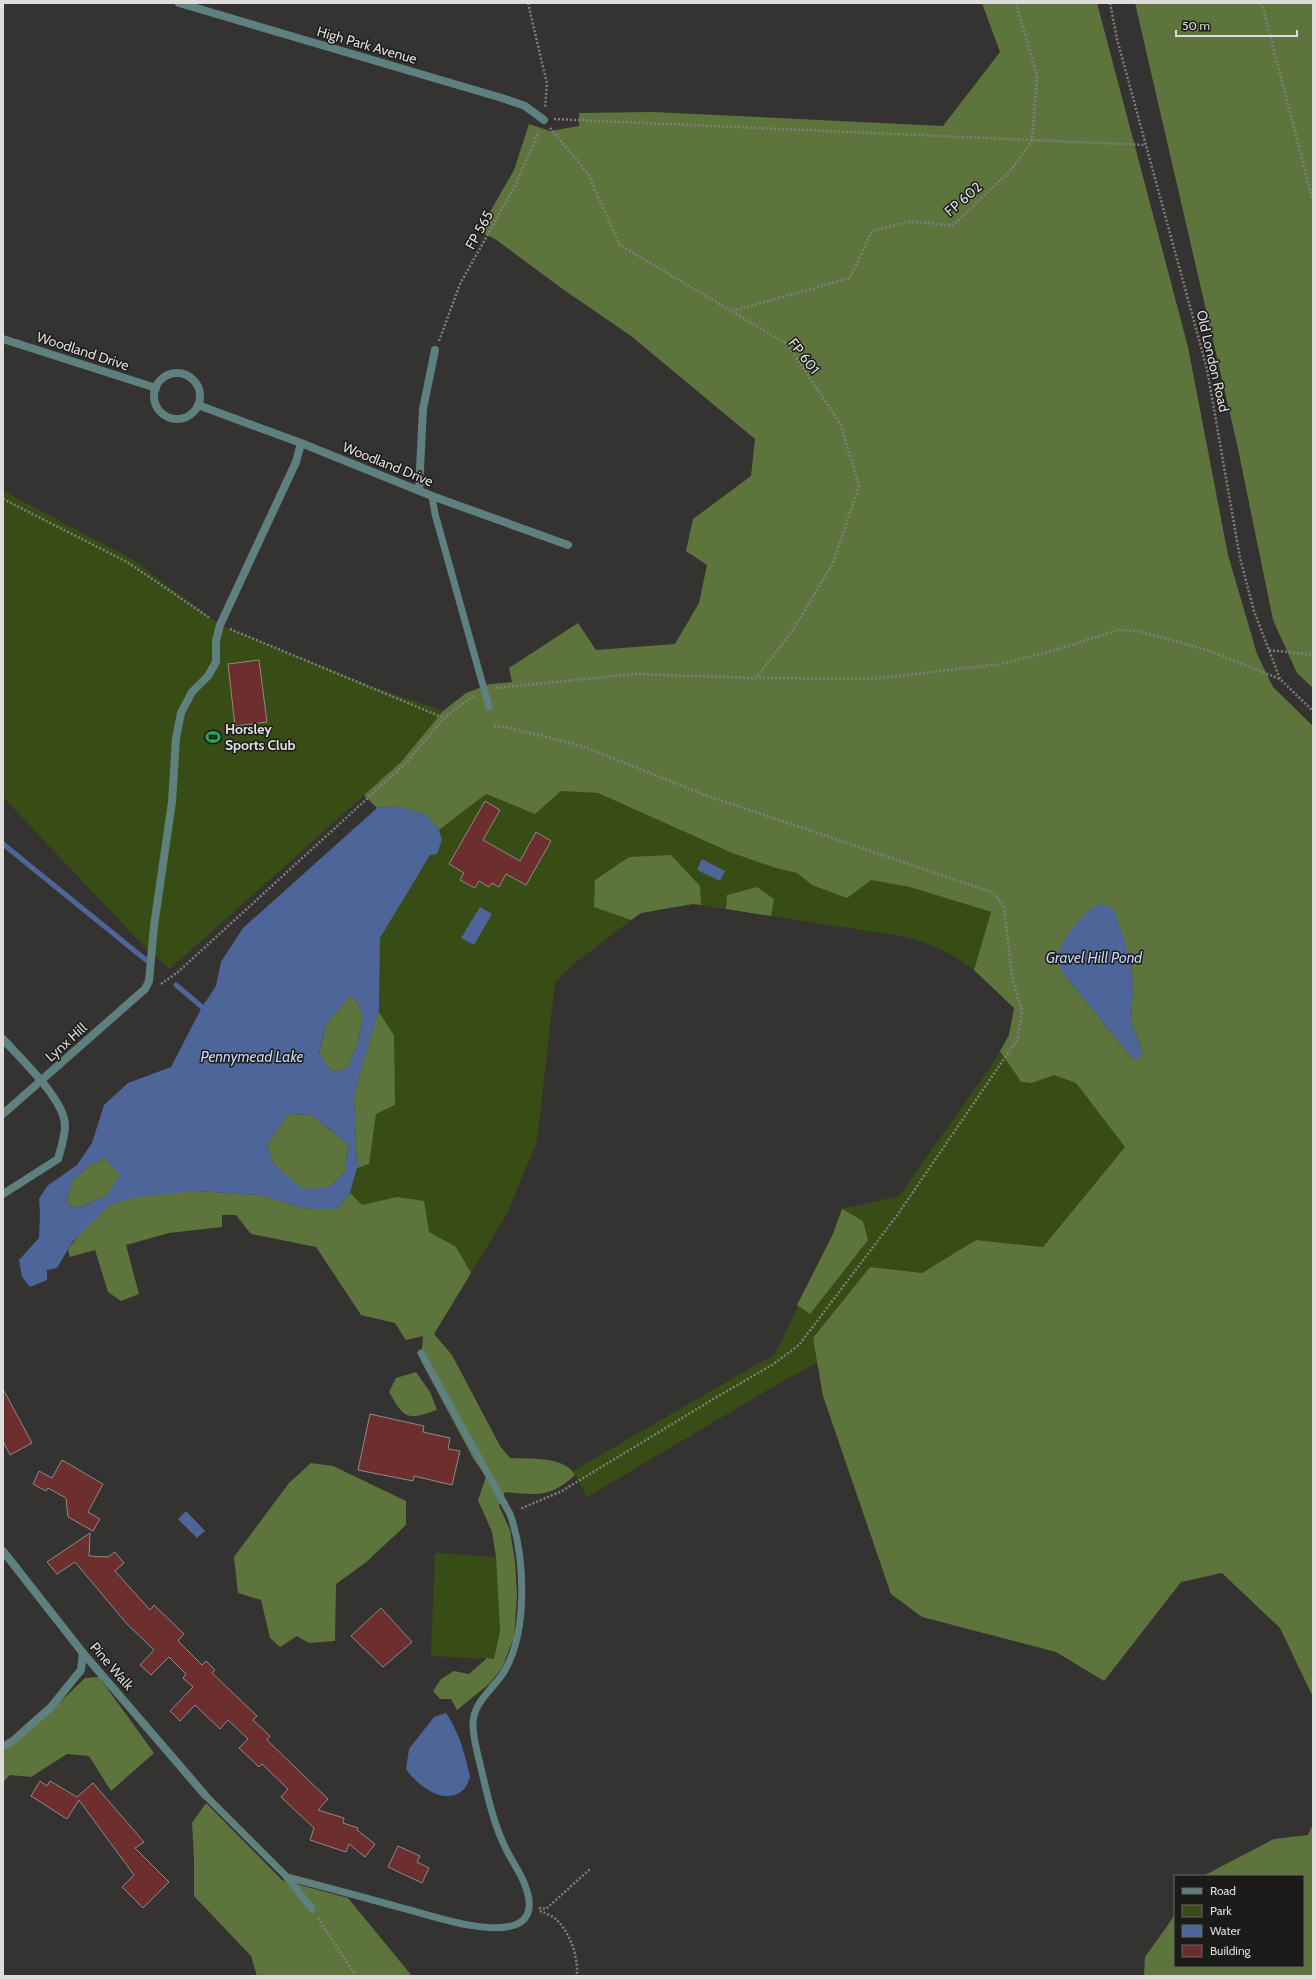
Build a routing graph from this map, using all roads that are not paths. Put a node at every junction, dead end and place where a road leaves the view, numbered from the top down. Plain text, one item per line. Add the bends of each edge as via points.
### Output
1 (179, 3) edge
2 (544, 120) road end
3 (3, 339) edge
4 (435, 350) road end
5 (156, 388) junction
6 (198, 406) junction
7 (301, 443) junction
8 (419, 490) junction
9 (432, 496) junction
10 (568, 546) dead end
11 (489, 707) dead end
12 (3, 1039) edge
13 (41, 1082) junction
14 (3, 1114) edge
15 (3, 1194) edge
16 (421, 1353) dead end
17 (3, 1551) edge
18 (83, 1653) junction
19 (3, 1747) edge
20 (205, 1796) joint
21 (286, 1877) junction
22 (312, 1909) road end

1 - 2 street, High Park Avenue via 502,98 524,106
3 - 5 street, Woodland Drive
4 - 8 street via 423,409
5 - 6 street via 154,399 159,410 168,417 180,419 191,415
5 - 6 street via 163,378 174,373 186,374 196,382 200,393
6 - 7 street, Woodland Drive
7 - 8 street, Woodland Drive
7 - 13 street, Lynx Hill via 296,462 220,625 216,641 216,662 208,676 192,692 180,719 149,981 145,989
8 - 9 street, Woodland Drive
9 - 10 street, Woodland Drive
9 - 11 lane
12 - 13 street
13 - 14 street, Lynx Hill
13 - 15 street via 62,1108 64,1140 58,1159
16 - 21 lane via 510,1514 516,1531 522,1578 518,1638 504,1672 475,1709 473,1724 476,1748 496,1825 505,1848 526,1886 530,1907 526,1916 516,1925 466,1925
17 - 18 street, Pine Walk
18 - 19 street via 81,1670 51,1707
18 - 20 street, Pine Walk
20 - 21 lane
21 - 22 lane

